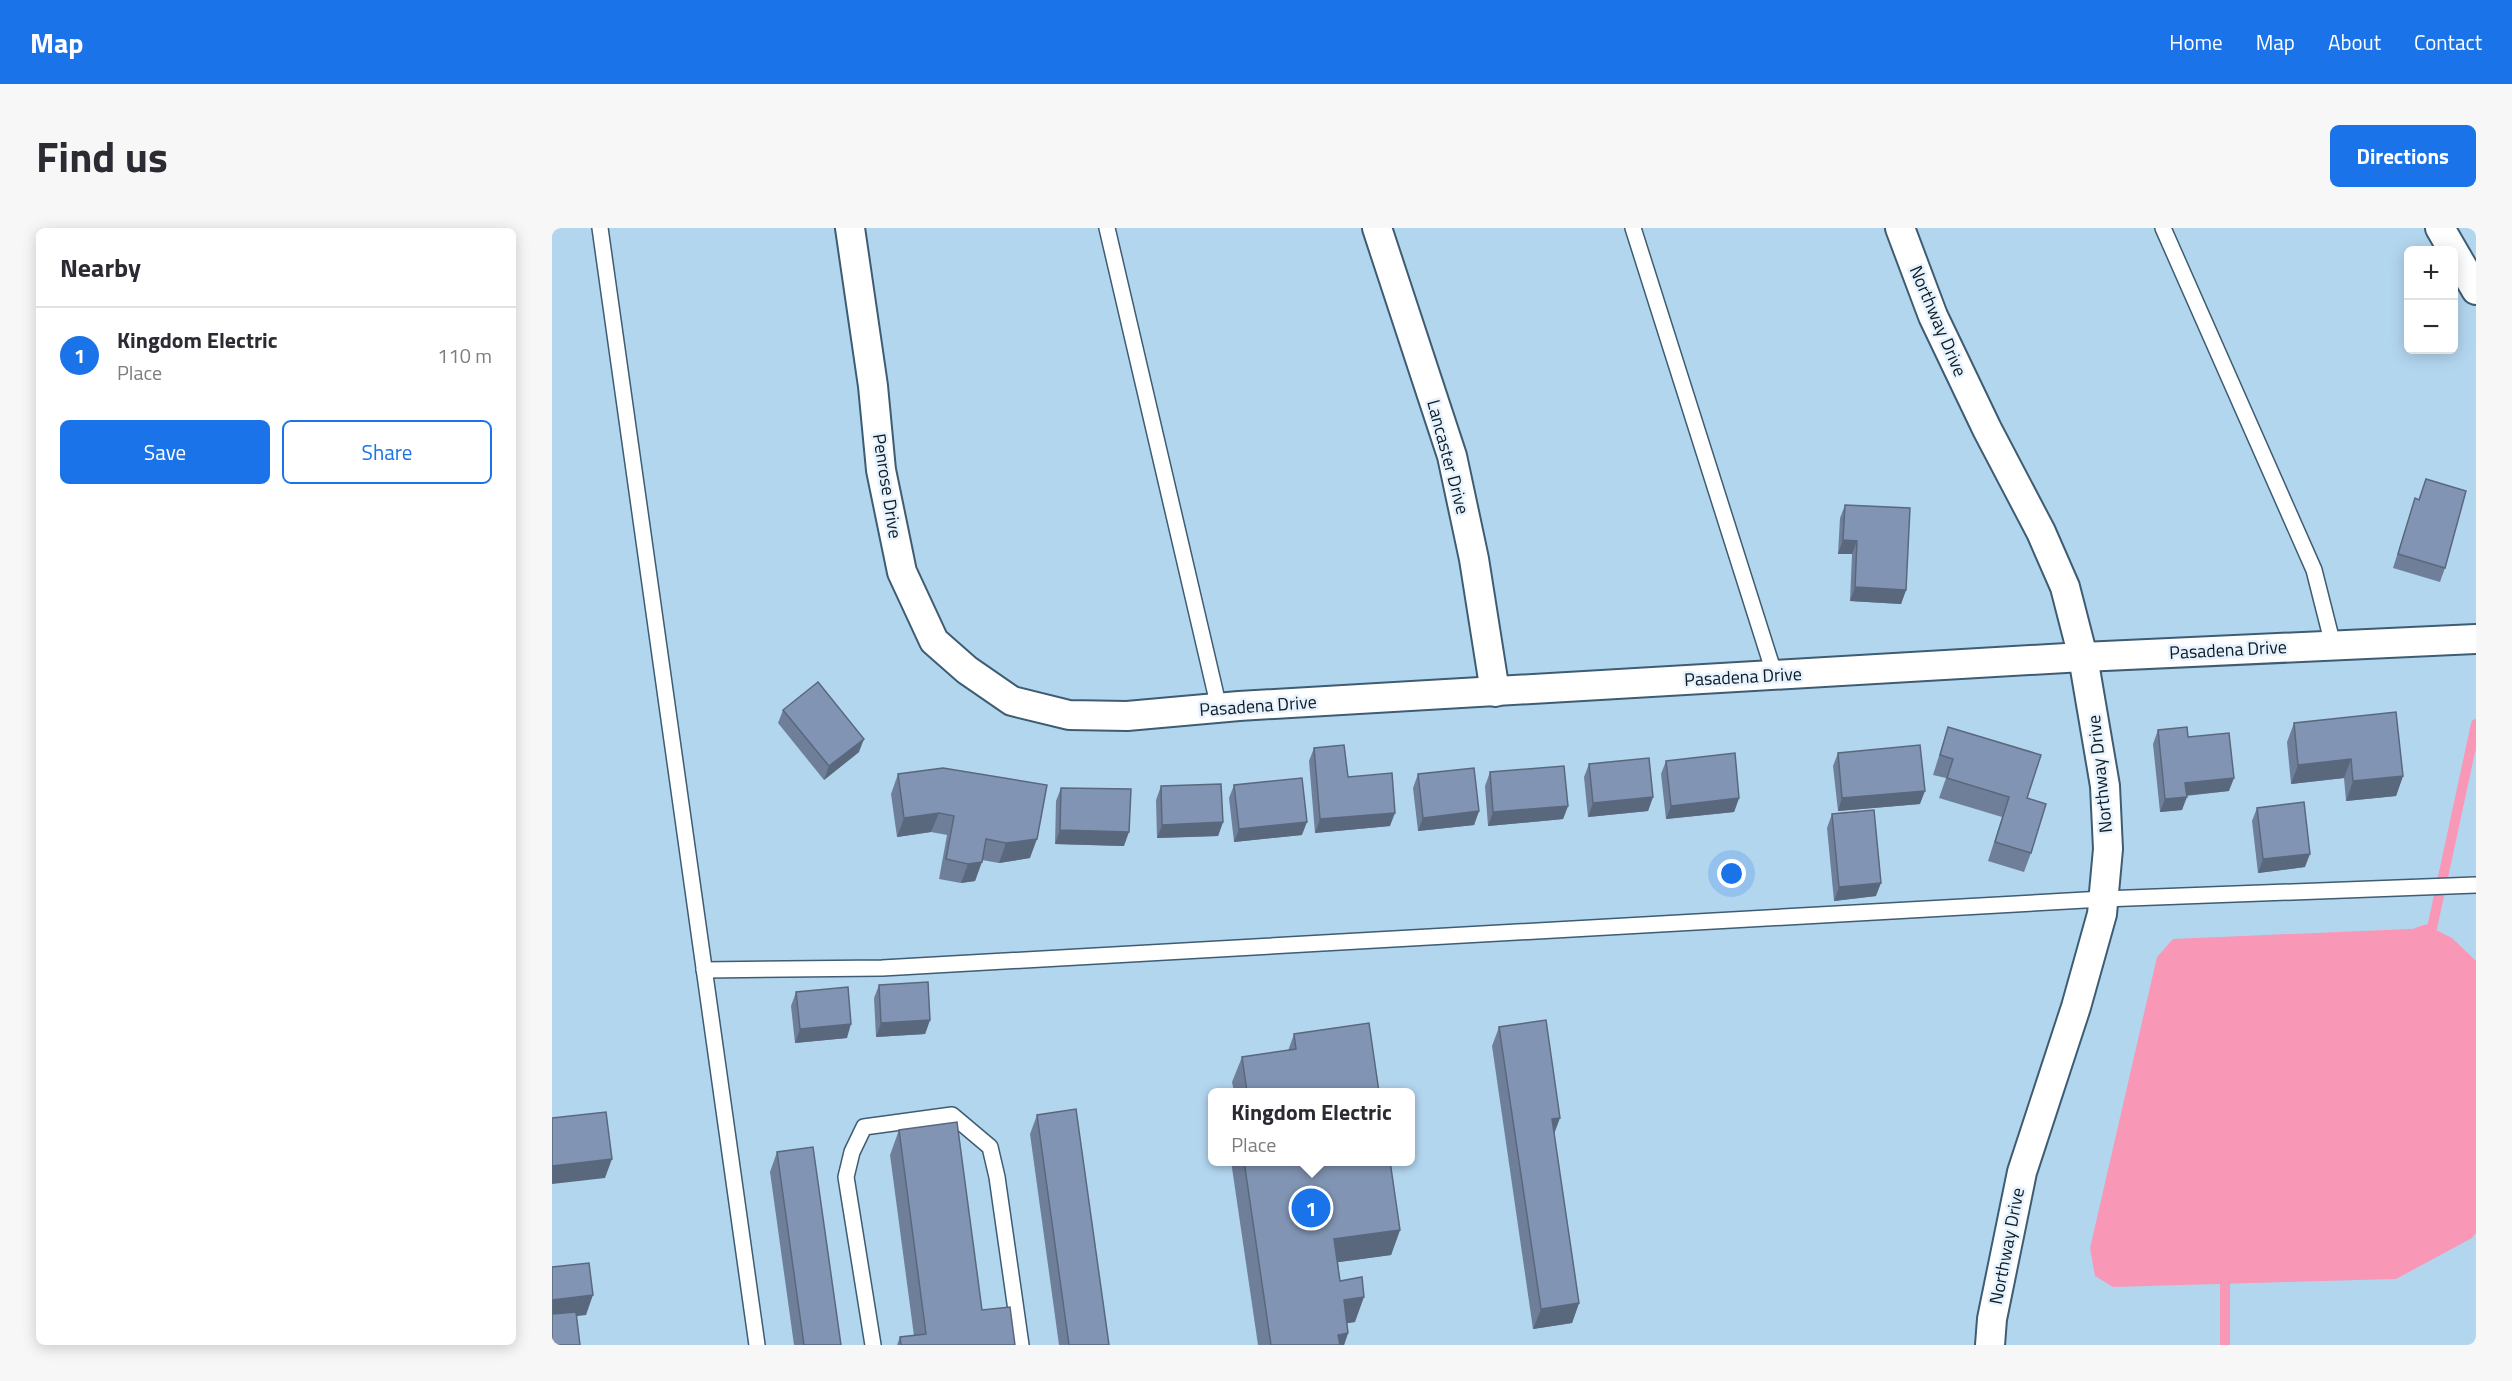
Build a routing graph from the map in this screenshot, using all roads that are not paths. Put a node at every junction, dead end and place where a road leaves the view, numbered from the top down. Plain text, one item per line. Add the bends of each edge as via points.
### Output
1 (600, 228) edge
2 (850, 228) edge
3 (1107, 228) edge
4 (1377, 228) edge
5 (1633, 228) edge
6 (1900, 228) edge
7 (2163, 228) edge
8 (2440, 228) edge
9 (2476, 290) edge
10 (2476, 639) edge
11 (2333, 645) junction
12 (2083, 657) junction
13 (1775, 676) junction
14 (1495, 692) junction
15 (1012, 701) joint
16 (1219, 708) junction
17 (2476, 885) edge
18 (2103, 899) junction
19 (704, 970) junction
20 (757, 1345) edge
21 (873, 1345) edge
22 (1022, 1345) edge
23 (1990, 1345) edge

1 - 19 lane
2 - 15 street, Penrose Drive via 881,470 902,572 934,641
3 - 16 lane
4 - 14 street, Lancaster Drive via 1452,456 1474,560
5 - 13 lane
6 - 12 street, Northway Drive via 1933,316 2065,587
7 - 11 lane via 2314,570
8 - 9 street
10 - 11 street, Pasadena Drive
11 - 12 street, Pasadena Drive
12 - 13 street, Pasadena Drive
12 - 18 street, Northway Drive via 2105,786 2108,849
13 - 14 street, Pasadena Drive
14 - 16 street, Pasadena Drive
15 - 16 street, Pasadena Drive via 1070,715 1126,716
17 - 18 lane
18 - 19 lane via 894,967
18 - 23 street, Northway Drive via 2076,1007 2022,1172
19 - 20 lane
21 - 22 lane via 846,1177 852,1152 864,1127 952,1115 990,1147

